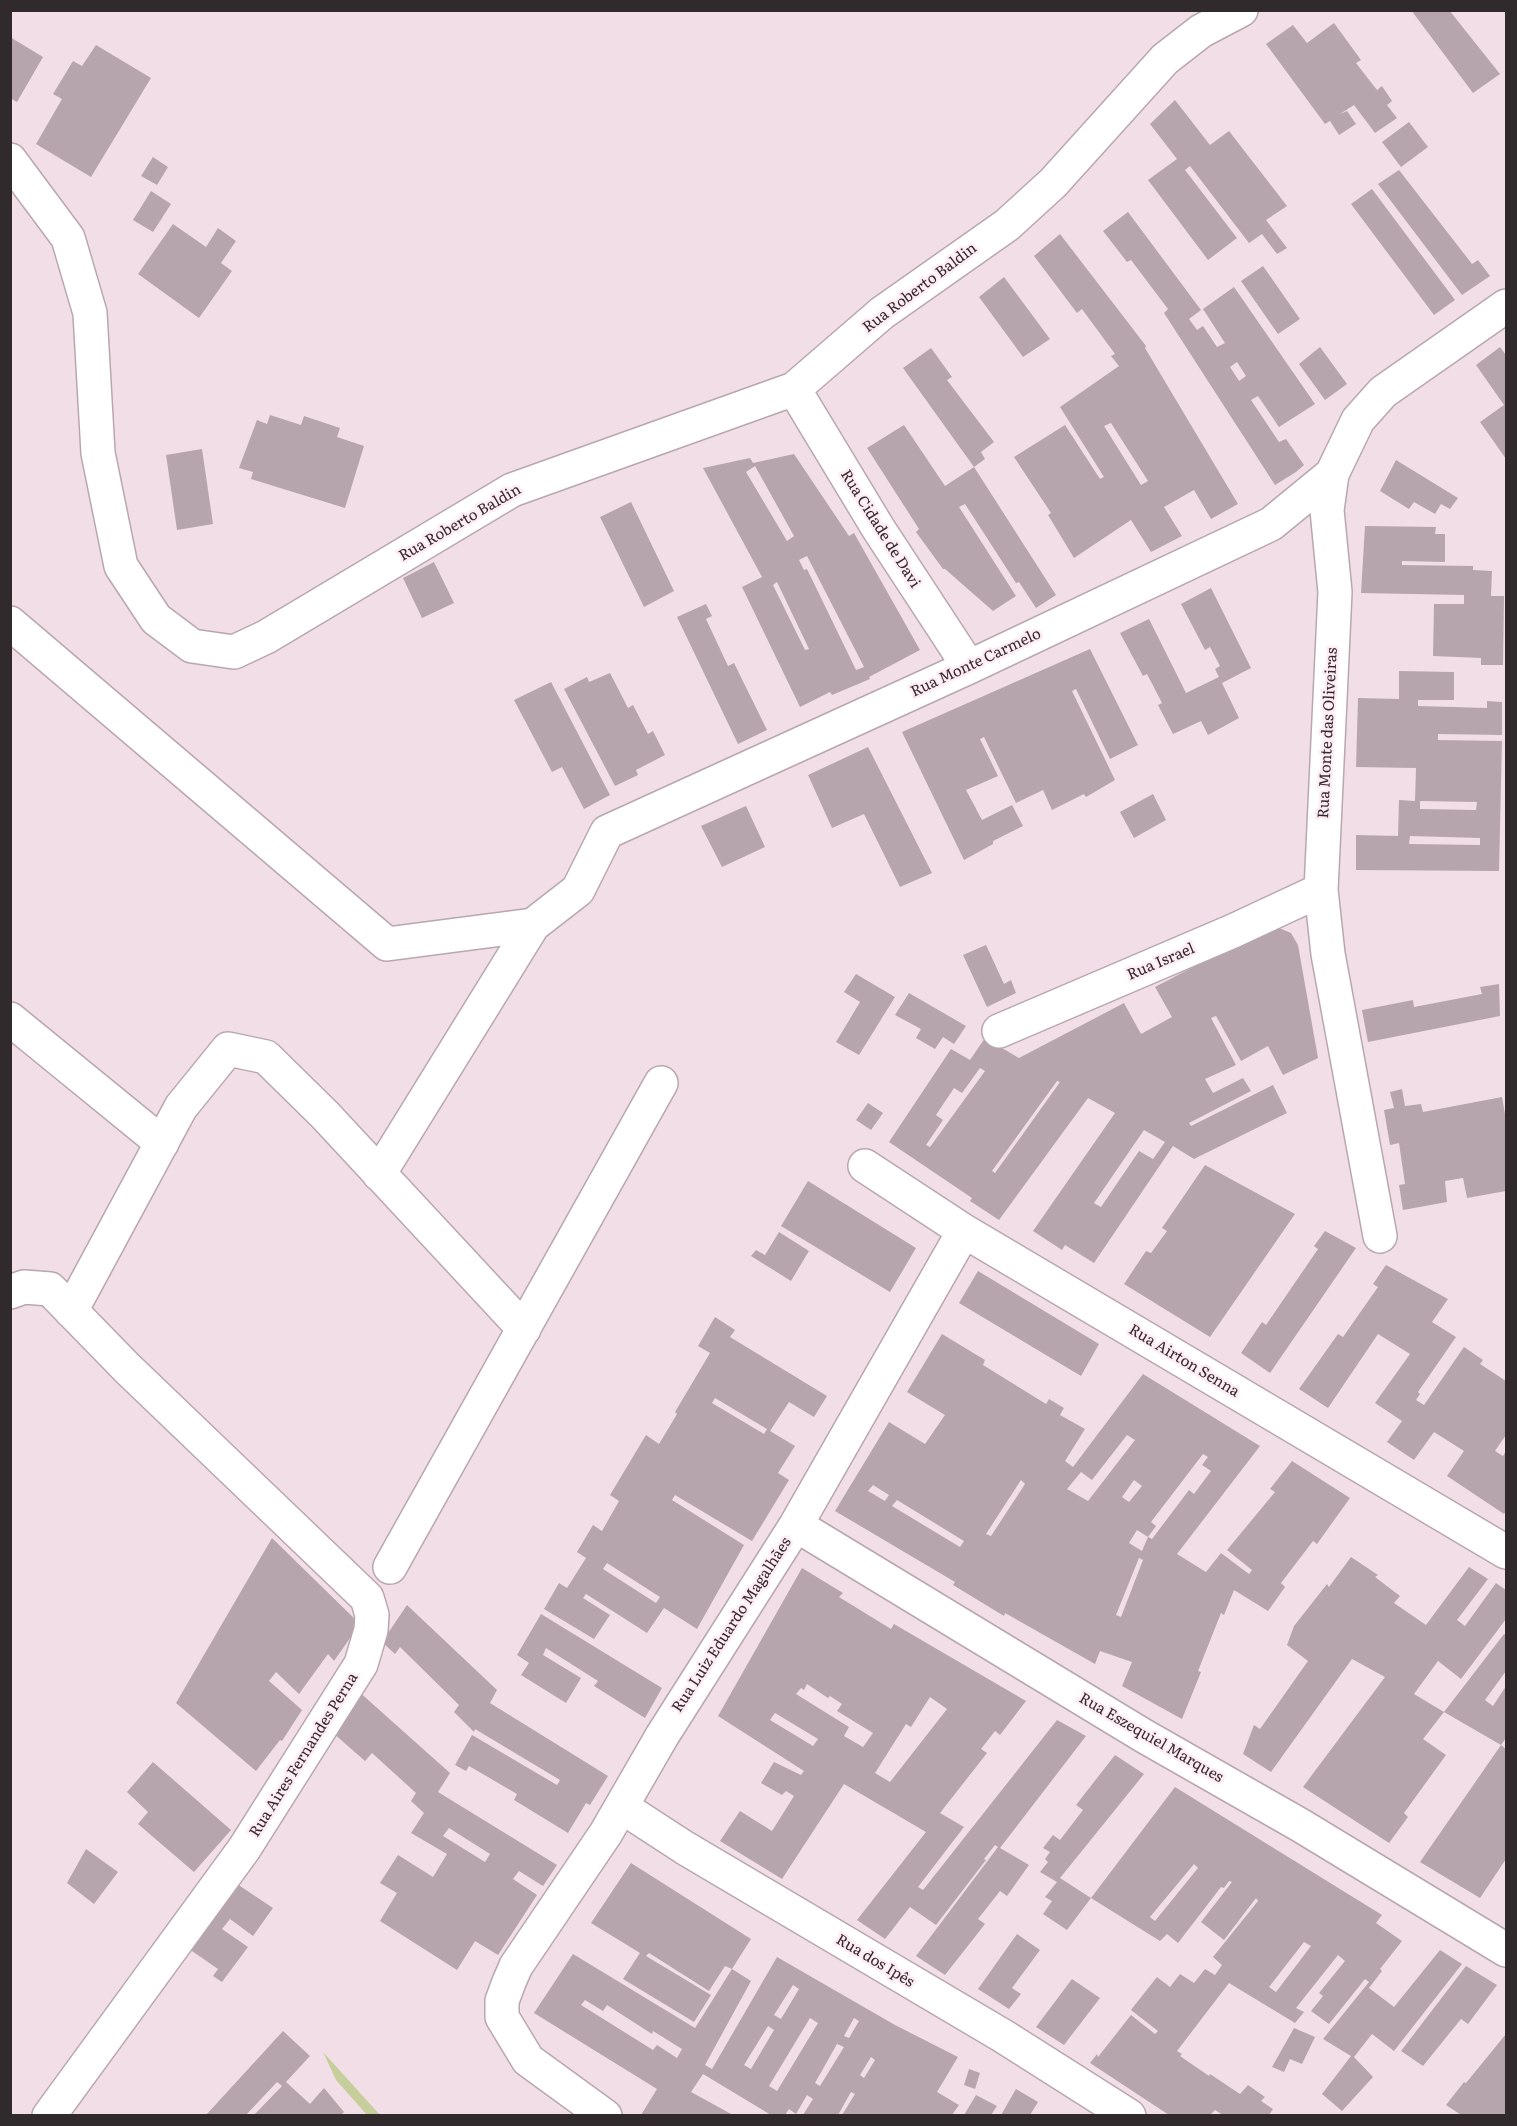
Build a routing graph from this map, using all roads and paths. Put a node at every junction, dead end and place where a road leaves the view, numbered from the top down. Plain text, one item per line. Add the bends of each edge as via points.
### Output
1 (1241, 10) edge
2 (10, 160) edge
3 (1506, 306) edge
4 (794, 389) junction
5 (1332, 474) junction
6 (10, 623) edge
7 (969, 667) junction
8 (1321, 890) junction
9 (533, 926) junction
10 (10, 1019) edge
11 (999, 1031) dead end
12 (661, 1083) dead end
13 (162, 1143) junction
14 (865, 1166) dead end
15 (379, 1174) junction
16 (964, 1231) junction
17 (1380, 1236) dead end
18 (10, 1292) edge
19 (71, 1311) junction
20 (524, 1329) junction
21 (796, 1525) junction
22 (1506, 1552) edge
23 (390, 1567) dead end
24 (622, 1807) junction
25 (1506, 1950) edge
26 (49, 2115) edge
27 (605, 2115) edge
28 (1129, 2115) edge

1 - 4 street, Rua Roberto Baldin via 1201,31 1165,59 1053,183 1007,225 882,313
2 - 4 street, Rua Roberto Baldin via 68,238 90,313 98,453 121,566 156,619 192,646 234,652 266,637 512,490
3 - 5 street, Rua Monte das Oliveiras via 1383,392 1358,420
4 - 7 street, Rua Cidade de Davi
5 - 7 street, Rua Monte Carmelo via 1271,524
5 - 8 street, Rua Monte das Oliveiras via 1328,510 1335,591
6 - 9 street via 387,944
7 - 9 street, Rua Monte Carmelo via 607,832 578,890
8 - 11 street, Rua Israel
8 - 17 street, Rua Monte das Oliveiras via 1328,954
9 - 15 street
10 - 13 street
12 - 20 street
13 - 15 street via 181,1107 228,1049 266,1057
13 - 19 street
14 - 16 street, Rua Airton Senna
15 - 20 street
16 - 21 street, Rua Luiz Eduardo Magalhães
16 - 22 street, Rua Airton Senna
18 - 19 street, Rua Aires Fernandes Perna via 24,1287 50,1289
19 - 26 street, Rua Aires Fernandes Perna via 367,1598 372,1615 361,1664 244,1850
20 - 23 street
21 - 24 street, Rua Luiz Eduardo Magalhães via 662,1736
21 - 25 street, Rua Eszequiel Marques
24 - 27 street, Rua Luiz Eduardo Magalhães via 516,1966 502,2001 502,2017 528,2060
24 - 28 street, Rua dos Ipês

